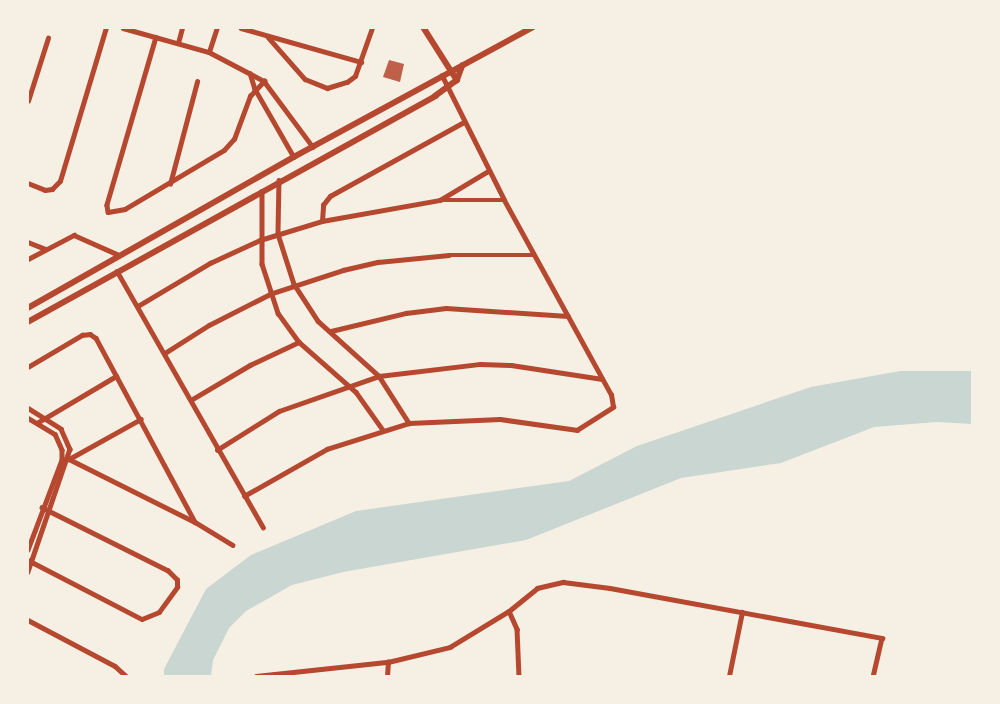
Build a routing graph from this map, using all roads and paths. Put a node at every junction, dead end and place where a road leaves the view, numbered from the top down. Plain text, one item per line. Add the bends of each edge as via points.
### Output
1 (106, 28) edge
2 (123, 28) edge
3 (182, 28) edge
4 (218, 28) edge
5 (241, 28) edge
6 (372, 28) edge
7 (424, 28) edge
8 (532, 28) edge
9 (156, 37) junction
10 (268, 37) junction
11 (48, 38) dead end
12 (178, 43) junction
13 (209, 52) junction
14 (361, 62) junction
15 (462, 66) junction
16 (452, 71) junction
17 (250, 74) junction
18 (442, 76) junction
19 (457, 80) junction
20 (264, 81) junction
21 (197, 82) dead end
22 (447, 88) junction
23 (255, 89) junction
24 (28, 101) edge
25 (464, 122) junction
26 (313, 147) junction
27 (294, 157) junction
28 (488, 171) junction
29 (279, 180) junction
30 (28, 183) edge
31 (170, 184) junction
32 (262, 190) junction
33 (440, 200) junction
34 (504, 200) junction
35 (184, 218) junction
36 (322, 220) junction
37 (191, 229) junction
38 (278, 234) junction
39 (260, 240) junction
40 (28, 242) edge
41 (45, 249) junction
42 (119, 255) junction
43 (534, 255) junction
44 (28, 259) edge
45 (117, 271) junction
46 (294, 284) junction
47 (270, 294) junction
48 (138, 306) junction
49 (28, 308) edge
50 (568, 316) junction
51 (28, 322) edge
52 (331, 331) junction
53 (299, 342) junction
54 (165, 353) junction
55 (28, 366) edge
56 (116, 376) junction
57 (379, 376) junction
58 (602, 379) junction
59 (348, 385) junction
60 (191, 400) junction
61 (28, 408) edge
62 (28, 418) edge
63 (45, 418) junction
64 (141, 419) junction
65 (37, 423) junction
66 (409, 423) junction
67 (383, 430) junction
68 (217, 450) junction
69 (62, 460) junction
70 (69, 460) junction
71 (244, 496) junction
72 (42, 508) junction
73 (51, 512) junction
74 (195, 522) junction
75 (263, 527) dead end
76 (233, 545) dead end
77 (28, 550) edge
78 (29, 561) edge
79 (28, 572) edge
80 (509, 611) junction
81 (742, 612) junction
82 (28, 620) edge
83 (388, 662) junction
84 (126, 676) edge
85 (256, 676) edge
86 (387, 676) edge
87 (519, 676) edge
88 (729, 676) edge
89 (873, 676) edge

1 - 30 street via 60,181 52,189 45,190
2 - 9 street
3 - 12 street
4 - 13 street
5 - 10 street
6 - 14 street
7 - 16 street
8 - 15 street
9 - 12 street
9 - 31 street via 107,210 117,213
10 - 14 street
10 - 14 street via 305,79 322,88 347,82
11 - 24 street
12 - 13 street
13 - 17 street
15 - 16 street
15 - 19 street
16 - 18 street
16 - 19 street
17 - 20 street
17 - 23 street
18 - 22 street
18 - 26 street
19 - 22 street
20 - 23 street
20 - 26 street
21 - 31 street
22 - 25 street
22 - 29 street
23 - 27 street
23 - 31 street via 229,146
25 - 28 street
25 - 36 street via 330,196 323,205
26 - 27 street
27 - 35 street
28 - 33 street
28 - 34 street
29 - 32 street
29 - 38 street
32 - 37 street
32 - 39 street
33 - 34 street
33 - 36 street
34 - 43 street
35 - 37 street
35 - 42 street
36 - 38 street
37 - 45 street
38 - 39 street
38 - 46 street via 285,265
39 - 47 street
39 - 48 street via 189,273
40 - 41 street
41 - 42 street via 74,235
41 - 44 street
42 - 49 street
43 - 46 street via 418,257 378,262
43 - 50 street
45 - 48 street
45 - 51 street
46 - 47 street
46 - 52 street via 310,310
47 - 53 street via 278,313
47 - 54 street via 209,325
48 - 54 street
50 - 52 street via 446,308 406,312
50 - 58 street
52 - 57 street
53 - 59 street
53 - 60 street via 250,365
54 - 60 street
55 - 56 street via 78,337 90,334 99,342
56 - 63 street
56 - 64 street
57 - 58 street via 480,364 511,365
57 - 59 street
57 - 66 street
58 - 66 street via 614,405 577,430 500,419
59 - 67 street
59 - 68 street via 279,411
60 - 68 street
61 - 63 street
62 - 65 street
63 - 65 street
63 - 70 street via 62,430 67,438
64 - 70 street
64 - 74 street
65 - 69 street via 59,440
66 - 67 street
67 - 71 street via 309,457
68 - 71 street
69 - 70 street
69 - 72 street
70 - 73 street
70 - 74 street
71 - 75 street
72 - 73 street
72 - 77 street
73 - 78 street
73 - 78 street via 168,571 177,580 177,587 159,612 142,619
74 - 76 street
78 - 79 street
80 - 81 street via 537,588 554,583 575,583
80 - 83 street via 450,647
80 - 87 street via 517,629
81 - 88 street
81 - 89 street via 882,638
82 - 84 street via 115,666
83 - 85 street
83 - 86 street

